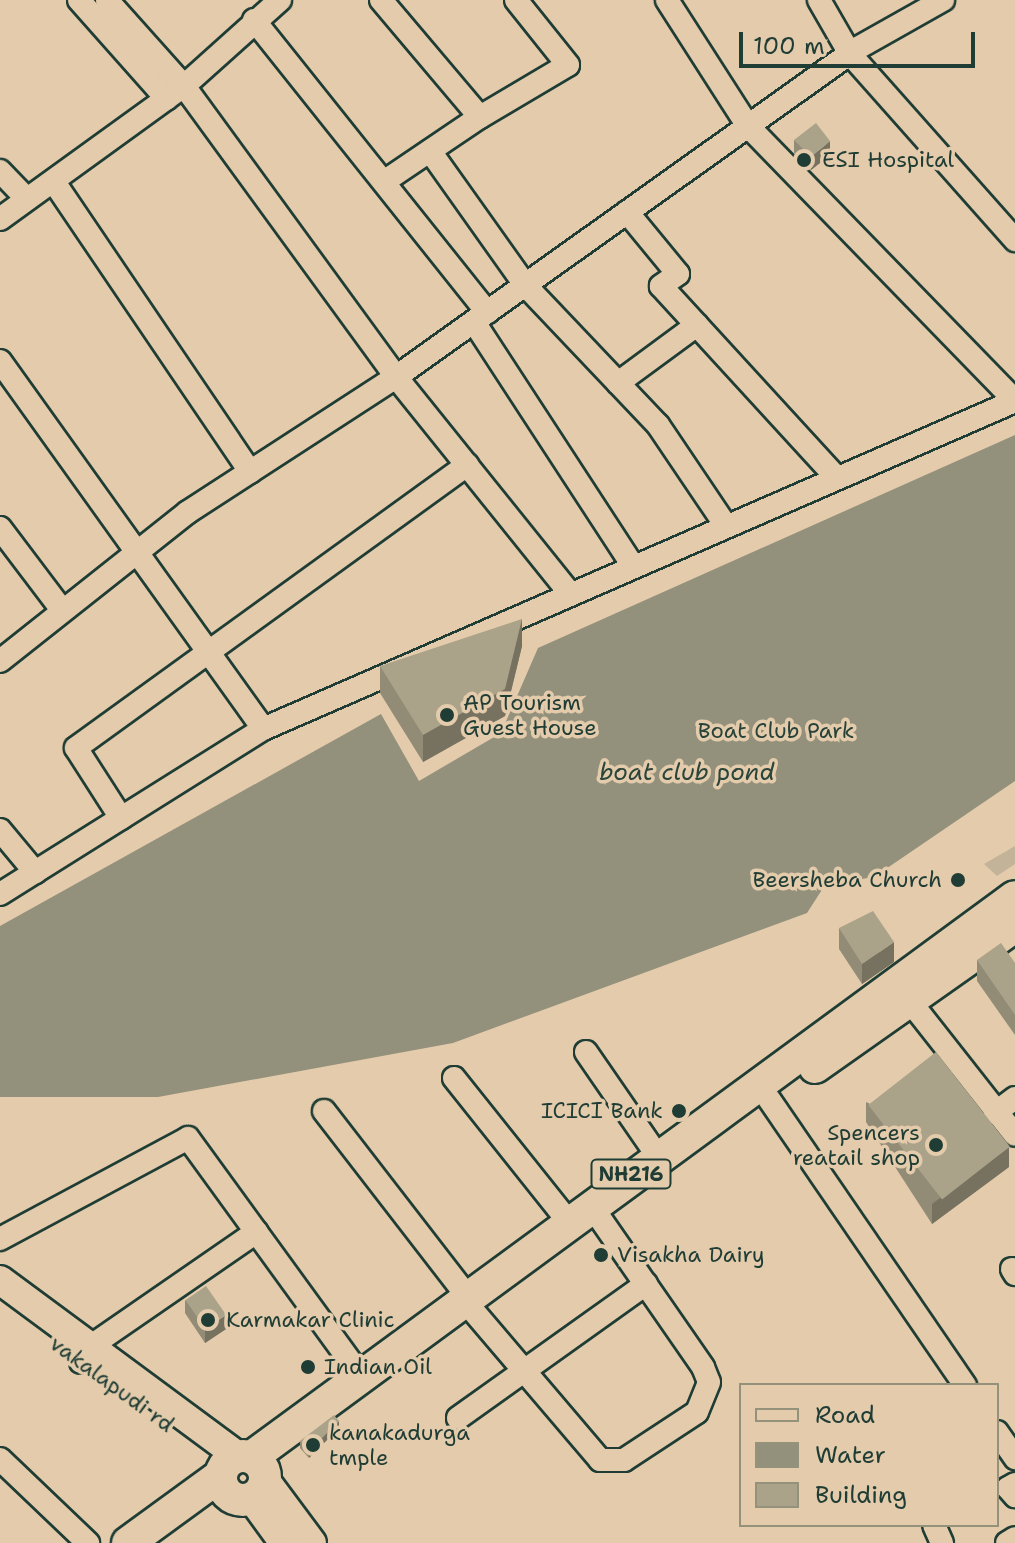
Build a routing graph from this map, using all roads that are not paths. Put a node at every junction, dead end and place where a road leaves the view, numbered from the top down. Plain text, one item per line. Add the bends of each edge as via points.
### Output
1 (79, 0) edge
2 (107, 0) edge
3 (280, 0) edge
4 (381, 0) edge
5 (516, 0) edge
6 (667, 0) edge
7 (819, 0) edge
8 (941, 1) edge
9 (254, 20) junction
10 (850, 54) junction
11 (176, 92) junction
12 (480, 117) junction
13 (748, 126) junction
14 (430, 151) junction
15 (0, 171) edge
16 (385, 181) junction
17 (54, 182) junction
18 (26, 198) junction
19 (627, 212) junction
20 (0, 219) edge
21 (1015, 240) edge
22 (526, 286) junction
23 (480, 317) junction
24 (697, 325) junction
25 (0, 361) edge
26 (396, 377) junction
27 (618, 383) junction
28 (1015, 401) edge
29 (467, 465) junction
30 (250, 472) junction
31 (834, 475) junction
32 (724, 523) junction
33 (0, 528) edge
34 (141, 550) junction
35 (631, 563) junction
36 (567, 590) junction
37 (62, 610) junction
38 (208, 652) junction
39 (0, 661) edge
40 (263, 729) junction
41 (121, 818) junction
42 (0, 830) edge
43 (35, 872) junction
44 (0, 894) edge
45 (1015, 897) edge
46 (1015, 926) edge
47 (902, 993) junction
48 (586, 1052) dead end
49 (454, 1078) dead end
50 (1015, 1098) edge
51 (769, 1099) junction
52 (324, 1111) dead end
53 (995, 1113) junction
54 (1015, 1135) edge
55 (657, 1155) junction
56 (568, 1221) junction
57 (602, 1221) junction
58 (256, 1232) junction
59 (0, 1239) edge
60 (0, 1280) edge
61 (646, 1284) junction
62 (0, 1303) edge
63 (471, 1305) junction
64 (86, 1354) junction
65 (523, 1371) junction
66 (361, 1376) junction
67 (964, 1383) edge
68 (458, 1418) dead end
69 (999, 1435) edge
70 (1015, 1458) edge
71 (0, 1459) edge
72 (243, 1475) junction
73 (1015, 1538) edge
74 (88, 1543) edge
75 (128, 1543) edge
76 (161, 1543) edge
77 (284, 1543) edge
78 (312, 1543) edge
79 (1007, 1543) edge

1 - 11 street
2 - 11 street
3 - 9 street
4 - 12 street
5 - 12 street via 568,65
6 - 13 street
7 - 10 street
8 - 10 street
9 - 11 street
9 - 16 street
10 - 13 street
10 - 21 street
11 - 17 street
11 - 26 street
12 - 14 street
13 - 19 street
13 - 28 street
14 - 16 street
14 - 22 street
15 - 18 street
16 - 23 street
17 - 18 street
17 - 30 street
18 - 20 street
19 - 22 street
19 - 24 street via 678,274 661,286
22 - 23 street
22 - 27 street
23 - 26 street
23 - 35 street
24 - 27 street
24 - 31 street
25 - 34 street
26 - 29 street
26 - 30 street
27 - 32 street via 658,425
28 - 31 street
29 - 36 street
29 - 38 street
30 - 34 street
31 - 32 street
32 - 35 street
33 - 37 street
34 - 37 street
34 - 38 street
35 - 36 street
36 - 40 street
37 - 39 street
38 - 40 street
38 - 41 street via 76,748
40 - 41 street
41 - 43 street
42 - 43 street
43 - 44 street
45 - 47 highway, NH216
46 - 47 highway, NH216
47 - 51 highway, NH216
47 - 53 street
47 - 55 highway, NH216
48 - 55 street
49 - 56 street
50 - 53 street
51 - 57 highway, NH216
51 - 67 street
52 - 63 street
53 - 54 street
55 - 56 highway, NH216
56 - 63 highway, NH216
57 - 61 street
57 - 63 highway, NH216
58 - 59 street via 188,1138
58 - 64 street
58 - 66 street
60 - 64 main road
61 - 65 street
61 - 65 street via 709,1382 697,1412 611,1463 589,1451
62 - 64 main road, vakalapudi rd
63 - 65 street
63 - 66 highway, NH216
63 - 72 highway, NH216
64 - 72 main road, vakalapudi rd
65 - 68 street
66 - 72 highway, NH216
69 - 70 street
71 - 74 street
72 - 75 highway, NH216
72 - 76 highway, NH216
72 - 77 main road
72 - 78 main road
73 - 79 street

